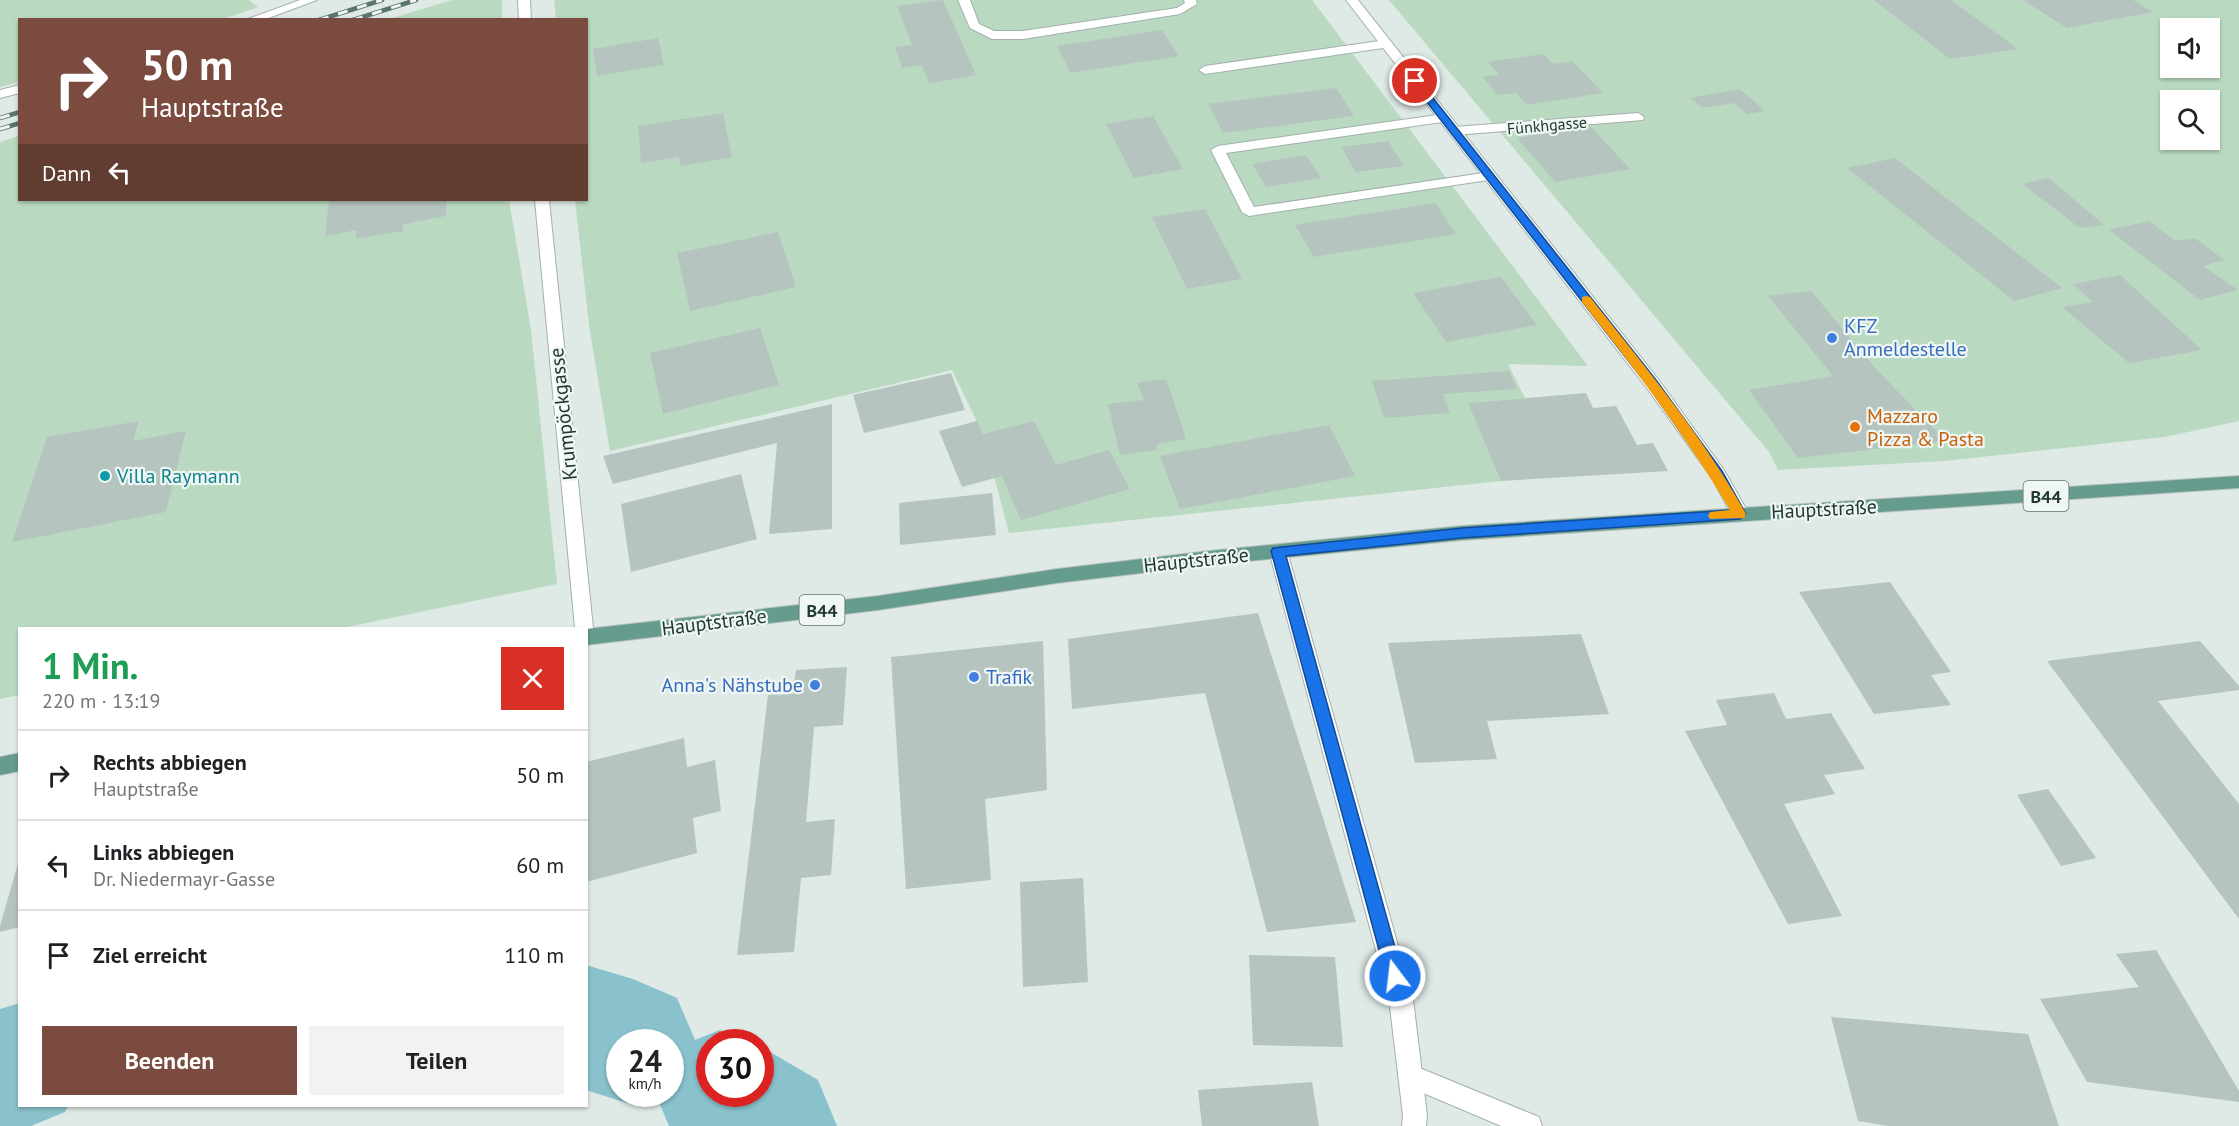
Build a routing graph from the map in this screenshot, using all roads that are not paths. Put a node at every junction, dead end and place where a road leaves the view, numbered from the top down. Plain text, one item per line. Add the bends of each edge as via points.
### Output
1 (311, 0) edge
2 (524, 0) edge
3 (964, 0) edge
4 (1190, 0) edge
5 (1352, 0) edge
6 (256, 18) edge
7 (525, 18) edge
8 (1386, 44) junction
9 (1205, 70) dead end
10 (18, 90) edge
11 (0, 94) edge
12 (1638, 117) dead end
13 (1444, 118) junction
14 (1455, 131) junction
15 (1490, 176) junction
16 (542, 201) edge
17 (2239, 482) edge
18 (1740, 514) junction
19 (1278, 551) junction
20 (584, 627) edge
21 (588, 637) edge
22 (18, 762) edge
23 (0, 766) edge
24 (1410, 1076) junction
25 (1414, 1126) edge
26 (1530, 1126) edge

1 - 6 street
2 - 7 street
3 - 4 street via 974,27 992,35 1023,35 1180,11 1191,4
5 - 8 street
8 - 9 street
8 - 13 street
10 - 11 street
12 - 14 street, Fünkhgasse
13 - 14 street
13 - 15 street via 1218,150 1249,212
14 - 15 street
15 - 18 street via 1652,383 1718,474
16 - 20 street, Krumpöckgasse
17 - 18 main road, Hauptstraße / B44
18 - 19 main road, Hauptstraße / B44 via 1462,533
19 - 21 main road, Hauptstraße / B44
19 - 24 street via 1401,999
22 - 23 main road
24 - 25 street
24 - 26 street

